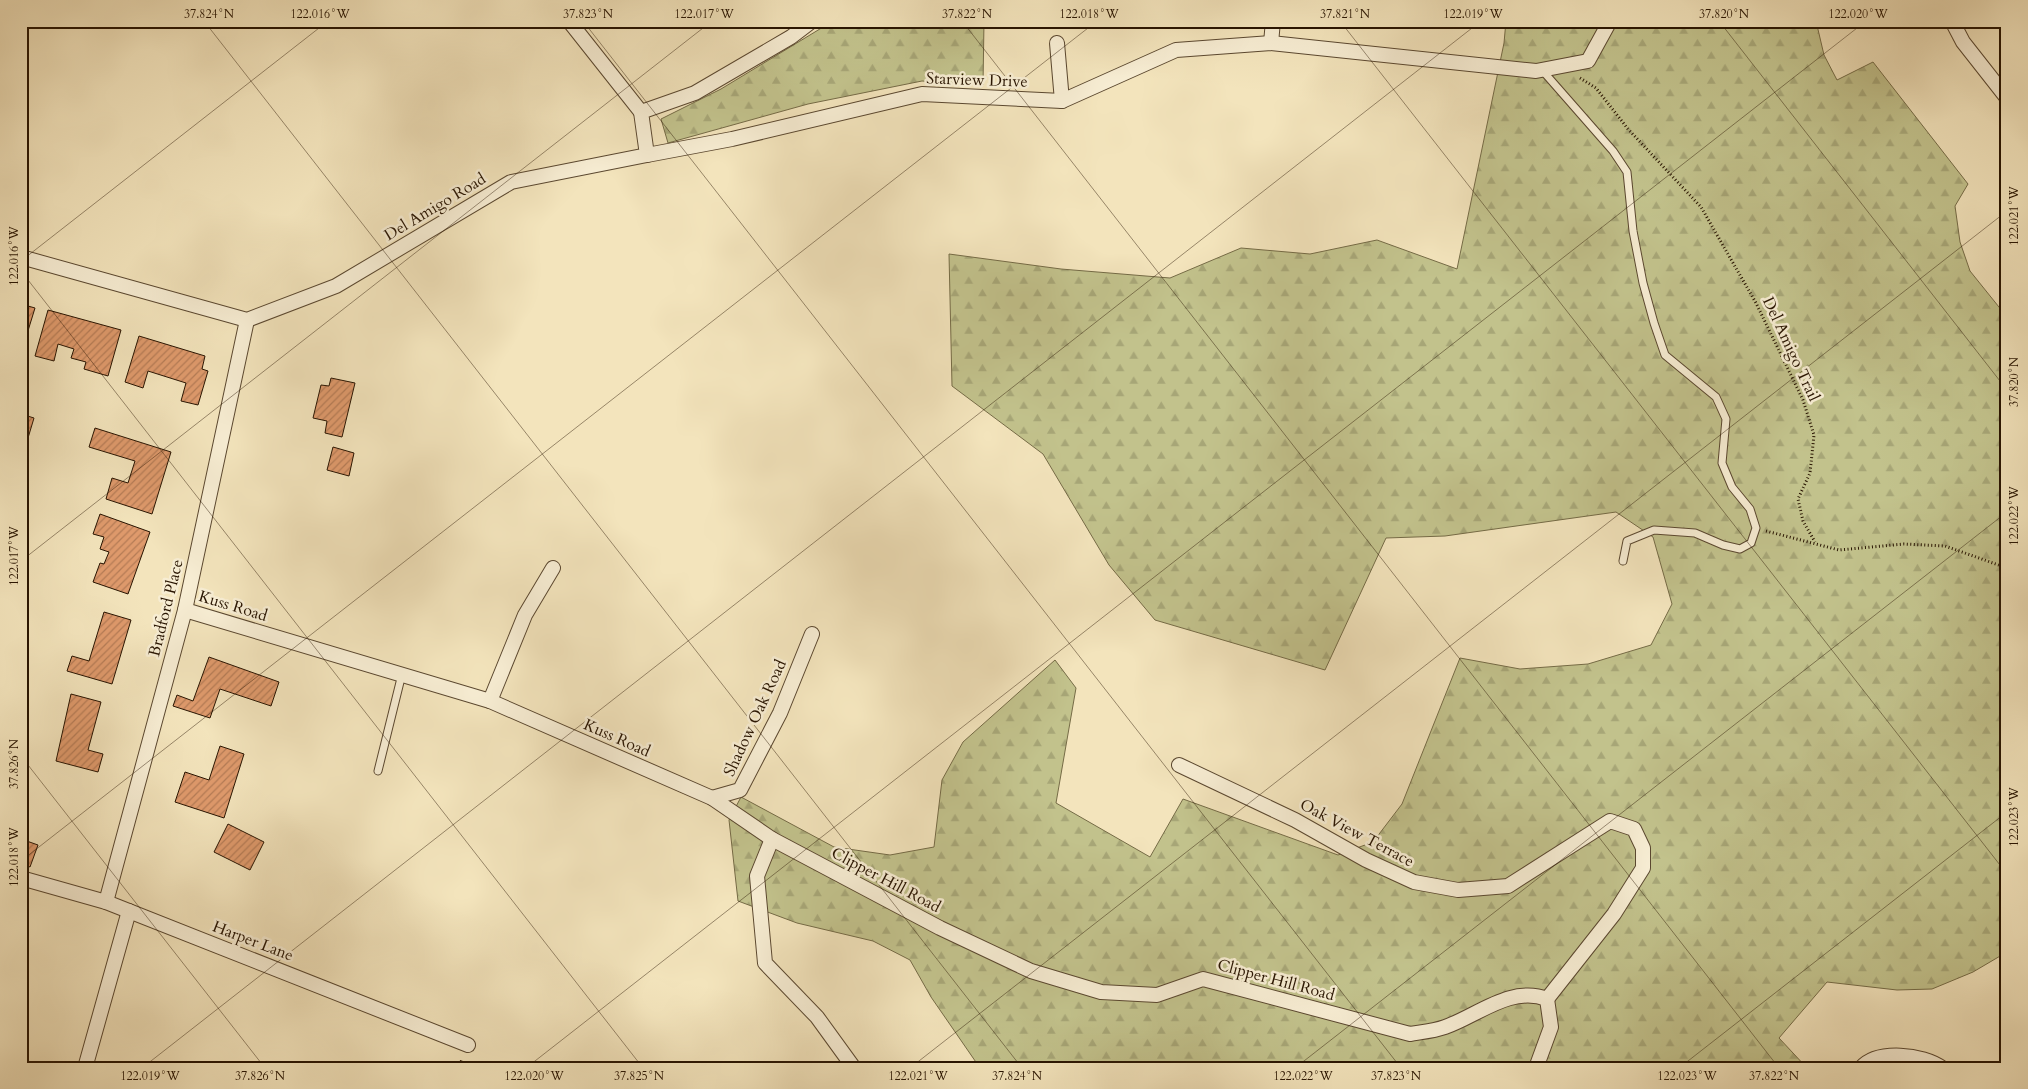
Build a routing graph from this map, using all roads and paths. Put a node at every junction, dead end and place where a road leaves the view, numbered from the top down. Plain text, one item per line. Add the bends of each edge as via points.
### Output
1 (569, 21) edge
2 (812, 21) edge
3 (1273, 21) edge
4 (1610, 21) edge
5 (1952, 21) edge
6 (1057, 43) dead end
7 (1272, 43) junction
8 (1560, 66) junction
9 (1542, 70) junction
10 (2007, 98) edge
11 (1062, 101) junction
12 (641, 112) junction
13 (647, 155) junction
14 (21, 257) edge
15 (247, 320) junction
16 (1756, 528) junction
17 (1815, 542) junction
18 (1622, 561) dead end
19 (553, 568) dead end
20 (2007, 568) edge
21 (185, 610) junction
22 (812, 634) dead end
23 (402, 674) junction
24 (490, 701) junction
25 (1179, 765) dead end
26 (378, 771) dead end
27 (712, 798) junction
28 (772, 839) junction
29 (21, 878) edge
30 (106, 902) junction
31 (130, 912) junction
32 (1546, 999) junction
33 (468, 1045) dead end
34 (85, 1068) edge
35 (854, 1068) edge
36 (1536, 1068) edge
37 (1861, 1068) edge
38 (1942, 1068) edge

1 - 12 street
2 - 12 street via 791,38 695,93
3 - 7 street
4 - 8 street, Starview Drive via 1588,62
5 - 10 street via 1963,42
6 - 11 street
7 - 9 street, Starview Drive
7 - 11 street, Starview Drive via 1176,50
8 - 9 street, Starview Drive
8 - 17 path, Del Amigo Trail via 1596,88 1628,129 1702,207 1756,303 1803,400 1814,436 1810,473 1798,499 1803,521
9 - 16 lane via 1613,150 1626,172 1643,283 1662,347 1665,355 1716,397 1726,420 1722,463 1732,487 1750,509
11 - 13 street, Starview Drive via 922,94 732,139
12 - 13 street
13 - 15 street, Del Amigo Road via 511,182 336,286
14 - 15 street
15 - 21 street, Bradford Place
16 - 17 path
16 - 18 lane via 1751,543 1740,549 1695,533 1654,530 1627,541
17 - 20 path via 1839,550 1904,544 1945,546
19 - 24 street via 526,615
21 - 23 street, Kuss Road
21 - 30 street, Bradford Place
22 - 27 street, Shadow Oak Road via 780,713 740,790
23 - 24 street, Kuss Road
23 - 26 lane
24 - 27 street, Kuss Road
25 - 32 street, Oak View Terrace via 1414,882 1458,890 1508,886 1610,821 1634,829 1643,848 1643,868 1614,914
27 - 28 street, Kuss Road
28 - 32 street, Clipper Hill Road via 940,928 1031,971 1101,992 1157,995 1203,978 1410,1034 1444,1027 1510,998 1537,995
28 - 35 street via 757,876 764,962 818,1017
29 - 30 street, Harper Lane
30 - 31 street, Harper Lane
31 - 33 street, Harper Lane
31 - 34 street
32 - 36 street via 1551,1027
37 - 38 street via 1865,1062 1886,1055 1935,1062

